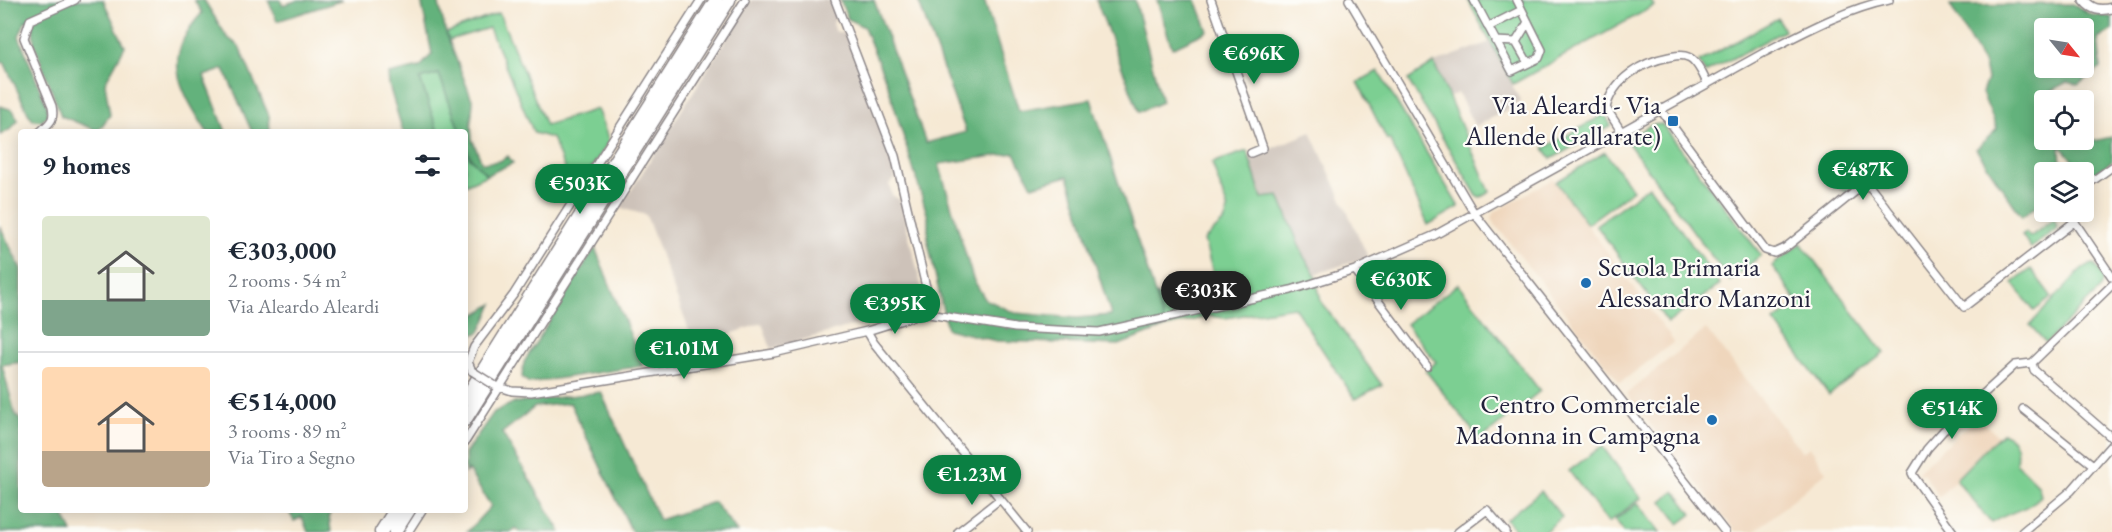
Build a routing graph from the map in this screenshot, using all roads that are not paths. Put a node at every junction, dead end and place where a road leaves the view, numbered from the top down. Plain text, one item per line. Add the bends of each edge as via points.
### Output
1 (75, 0) edge
2 (701, 0) edge
3 (716, 0) edge
4 (729, 0) edge
5 (745, 0) edge
6 (835, 0) edge
7 (1211, 0) edge
8 (1349, 0) edge
9 (1473, 0) edge
10 (1517, 0) edge
11 (1889, 0) edge
12 (2082, 1) edge
13 (1876, 2) edge
14 (2112, 8) edge
15 (1522, 10) junction
16 (1528, 22) junction
17 (1488, 27) junction
18 (1495, 41) junction
19 (1516, 42) junction
20 (1528, 63) junction
21 (1707, 83) junction
22 (1660, 109) junction
23 (43, 129) edge
24 (1621, 131) junction
25 (1251, 153) dead end
26 (2112, 167) edge
27 (2094, 180) edge
28 (1474, 213) junction
29 (2074, 222) joint
30 (1355, 270) junction
31 (2112, 278) edge
32 (2112, 285) edge
33 (929, 314) junction
34 (867, 331) junction
35 (2032, 363) junction
36 (1427, 366) dead end
37 (497, 386) junction
38 (468, 394) edge
39 (2023, 409) dead end
40 (468, 415) edge
41 (468, 437) edge
42 (2112, 438) edge
43 (2112, 444) edge
44 (2093, 465) junction
45 (1000, 499) junction
46 (393, 513) edge
47 (407, 513) edge
48 (420, 513) edge
49 (381, 532) edge
50 (395, 532) edge
51 (408, 532) edge
52 (958, 532) edge
53 (1027, 532) edge
54 (1458, 532) edge
55 (1506, 532) edge
56 (1725, 532) edge
57 (1953, 532) edge
58 (2022, 532) edge

1 - 23 street via 30,20 26,29 24,38 54,115
2 - 37 street, bridge via 514,294 474,347 468,362 471,371
3 - 38 highway
4 - 40 highway
5 - 37 street
6 - 33 street via 895,156
7 - 25 street via 1263,148
8 - 28 street
9 - 17 street
10 - 15 street
11 - 13 street
12 - 14 street via 2096,9
13 - 21 street via 1796,36
15 - 16 street
15 - 17 street
16 - 19 street
16 - 20 street via 1542,50 1539,58
17 - 18 street
18 - 19 street
18 - 20 street via 1512,71
19 - 20 street
21 - 22 street
21 - 24 street via 1688,57 1666,57 1640,67 1621,81 1608,99 1606,108
22 - 24 street
22 - 29 street via 1765,250 1774,253 1785,248 1862,186 1870,187 1964,307
24 - 28 street
26 - 27 street
28 - 30 street
28 - 56 street
29 - 31 street
30 - 33 street via 1291,290 1099,332 1015,328
30 - 36 street
32 - 35 street
33 - 34 street
34 - 37 street via 774,353 531,392
34 - 45 street
35 - 42 street via 2034,370
35 - 57 street via 2015,365 1943,431 1912,473
37 - 41 street
39 - 44 street
43 - 44 street
44 - 58 street via 2071,491
45 - 52 street
45 - 53 street
46 - 49 highway
47 - 50 highway
48 - 51 street
54 - 55 street via 1487,510

